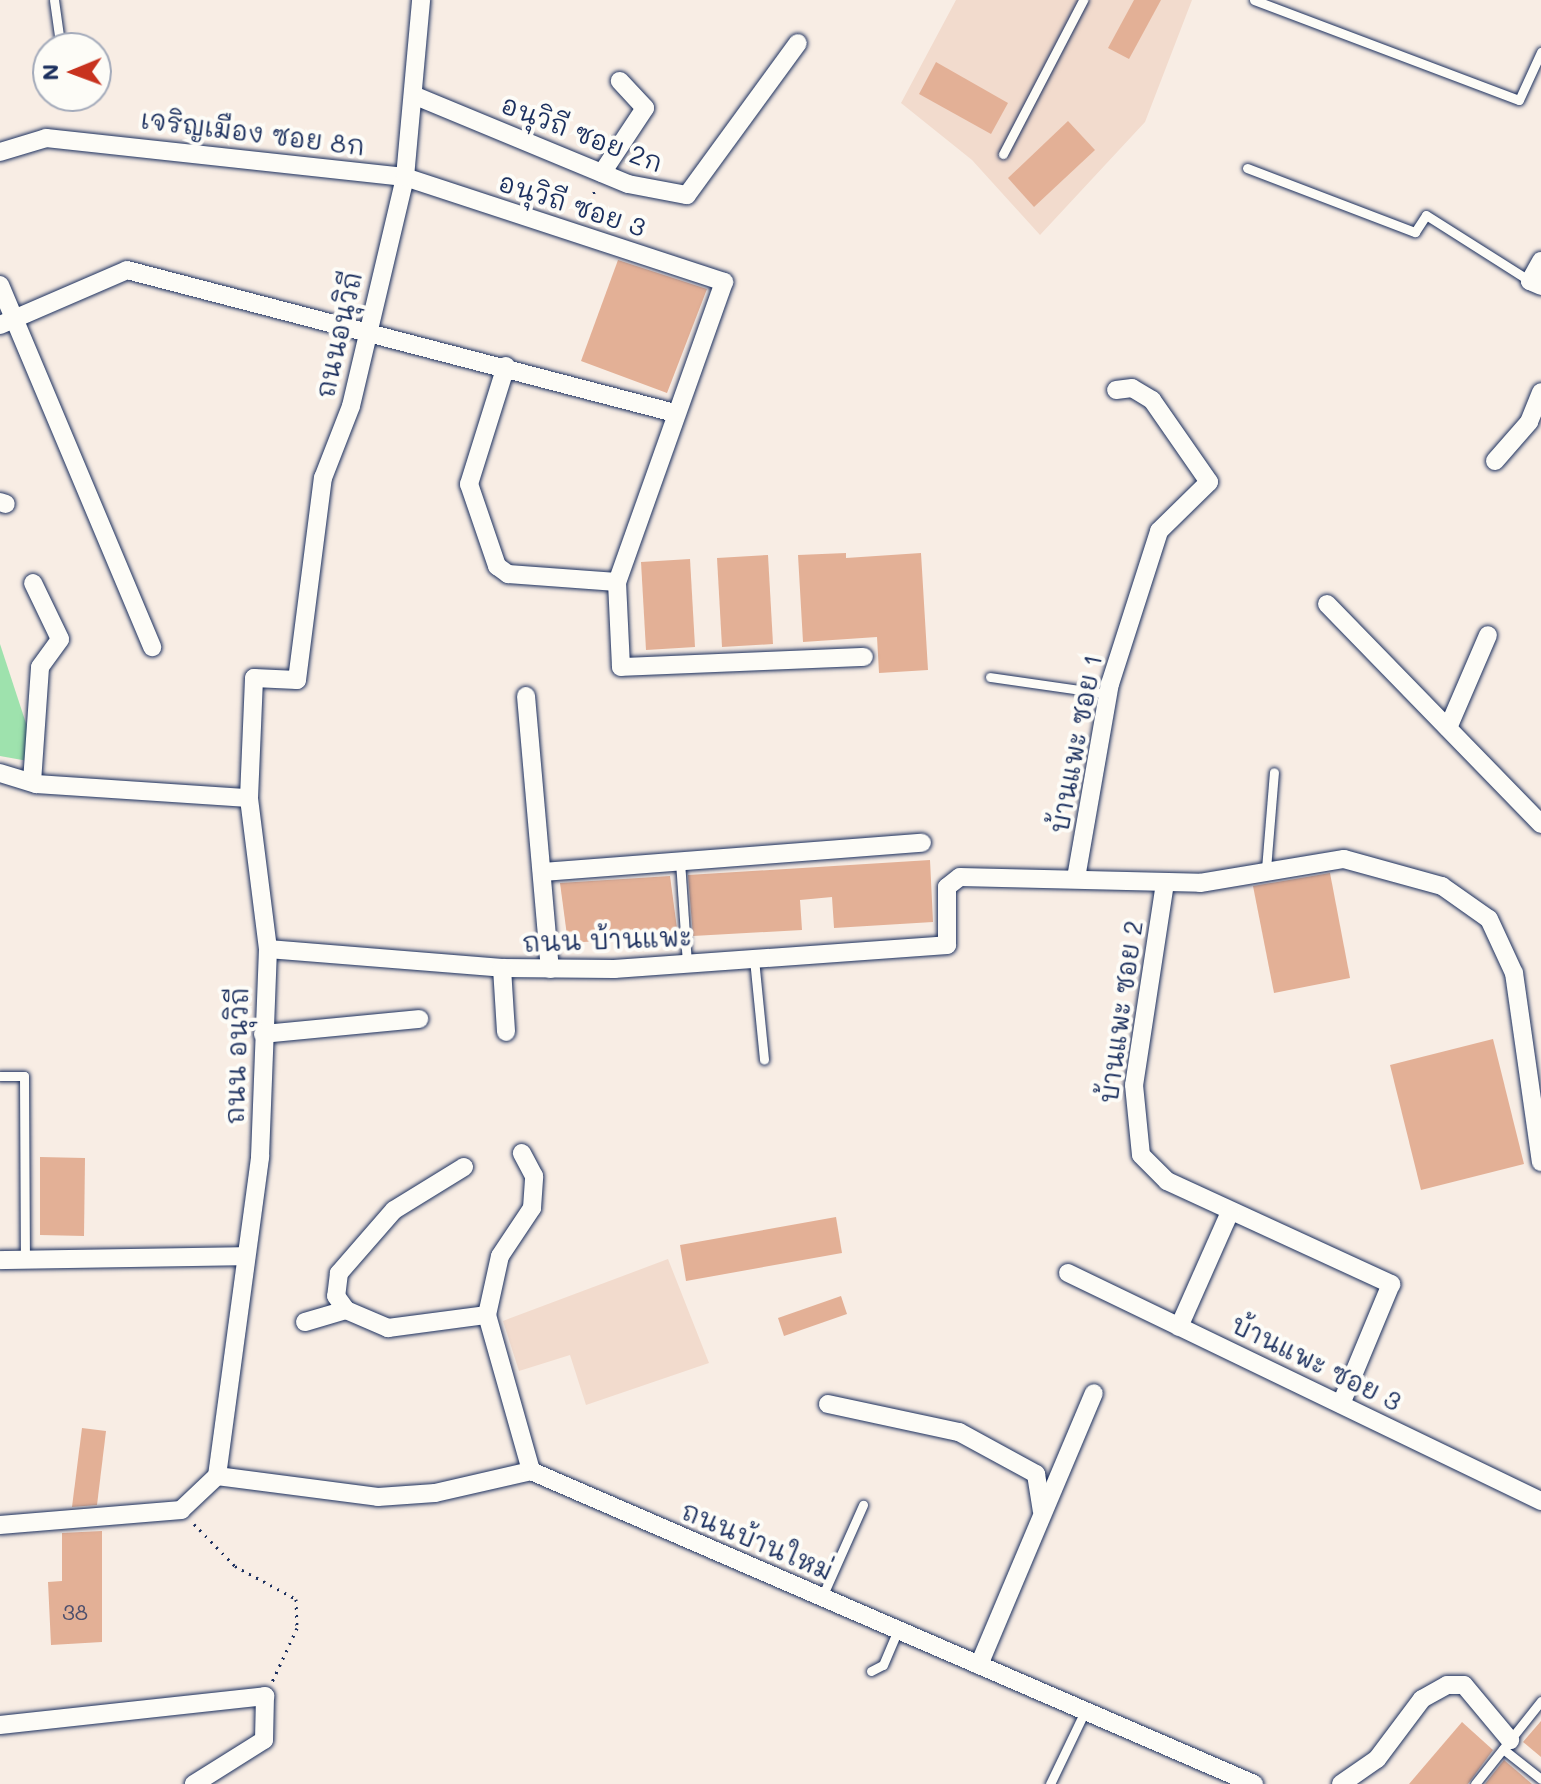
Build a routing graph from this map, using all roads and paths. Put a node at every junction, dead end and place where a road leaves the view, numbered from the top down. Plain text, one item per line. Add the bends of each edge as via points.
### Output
1 (54, 0) edge
2 (421, 0) edge
3 (1083, 0) edge
4 (1254, 0) edge
5 (58, 32) edge
6 (798, 43) dead end
7 (1541, 52) edge
8 (620, 81) dead end
9 (418, 97) junction
10 (0, 152) edge
11 (1003, 154) dead end
12 (1247, 168) dead end
13 (602, 173) junction
14 (405, 177) junction
15 (574, 233) junction
16 (1541, 261) edge
17 (1535, 284) edge
18 (0, 285) edge
19 (7, 322) edge
20 (366, 327) junction
21 (506, 366) junction
22 (1116, 390) dead end
23 (1541, 392) edge
24 (675, 413) junction
25 (1495, 461) dead end
26 (617, 582) junction
27 (33, 583) dead end
28 (1327, 604) dead end
29 (1488, 635) dead end
30 (152, 647) dead end
31 (864, 657) dead end
32 (990, 677) dead end
33 (297, 680) joint
34 (1108, 694) junction
35 (526, 696) dead end
36 (1448, 728) junction
37 (1274, 772) dead end
38 (0, 773) edge
39 (32, 782) junction
40 (249, 798) junction
41 (1541, 824) edge
42 (922, 843) dead end
43 (680, 861) junction
44 (1266, 869) junction
45 (542, 872) junction
46 (1076, 878) junction
47 (1165, 883) junction
48 (268, 949) junction
49 (754, 959) junction
50 (687, 964) junction
51 (502, 968) junction
52 (550, 969) junction
53 (419, 1019) dead end
54 (506, 1032) dead end
55 (263, 1034) junction
56 (764, 1060) dead end
57 (0, 1076) edge
58 (522, 1153) dead end
59 (1541, 1162) edge
60 (464, 1167) dead end
61 (1230, 1212) junction
62 (246, 1256) junction
63 (25, 1258) junction
64 (0, 1260) edge
65 (1068, 1273) dead end
66 (346, 1310) junction
67 (487, 1315) junction
68 (305, 1322) dead end
69 (1179, 1327) junction
70 (1094, 1393) dead end
71 (828, 1404) dead end
72 (1341, 1404) junction
73 (531, 1471) junction
74 (217, 1476) junction
75 (1541, 1501) edge
76 (863, 1505) dead end
77 (181, 1510) junction
78 (1042, 1511) junction
79 (0, 1525) edge
80 (822, 1597) junction
81 (898, 1630) junction
82 (979, 1665) junction
83 (871, 1671) dead end
84 (265, 1696) junction
85 (1541, 1701) edge
86 (1085, 1711) junction
87 (0, 1725) edge
88 (1506, 1744) junction
89 (1541, 1779) edge
90 (194, 1784) edge
91 (1050, 1784) edge
92 (1254, 1784) edge
93 (1341, 1784) edge
94 (1475, 1784) edge

1 - 5 lane
2 - 9 street, ถนนอนุวิถี
3 - 11 lane
4 - 7 lane via 1519,100
6 - 13 street, อนุวิถี ซอย 2ก via 687,195
8 - 13 street via 645,108
9 - 13 street, อนุวิถี ซอย 2ก
9 - 14 street, ถนนอนุวิถี
10 - 14 street, เจริญเมือง ซอย 8ก via 46,138
12 - 17 lane via 1415,232 1426,215
13 - 15 path
14 - 15 street, อนุวิถี ซอย 3
14 - 20 street, ถนนอนุวิถี
15 - 24 street, อนุวิถี ซอย 3 via 724,282
16 - 17 street
18 - 19 street
19 - 20 street via 127,270
19 - 30 street
20 - 21 street
20 - 33 street, ถนนอนุวิถี via 351,406 323,478
21 - 24 street
21 - 26 street via 469,484 497,566 508,574
22 - 34 street, บ้านแพะ ซอย 1 via 1132,388 1152,400 1208,478 1159,531
23 - 25 street via 1529,422
24 - 26 street
26 - 31 street via 621,667
27 - 39 street via 60,639 40,667
28 - 36 street
29 - 36 street
32 - 34 lane
33 - 40 street, ถนน อนุวิถี via 254,678
34 - 46 street, บ้านแพะ ซอย 1
35 - 45 street
36 - 41 street
37 - 44 lane
38 - 39 street
39 - 40 street
40 - 48 street, ถนน อนุวิถี
42 - 43 street
43 - 45 street
43 - 50 lane
44 - 47 street
44 - 59 street via 1344,859 1387,868 1442,886 1489,919 1514,973
45 - 52 street
46 - 47 street
46 - 49 street, ถนน บ้านแพะ via 960,877 947,887 947,945
47 - 61 street, บ้านแพะ ซอย 2 via 1132,1124 1141,1155 1167,1181
48 - 51 street, ถนน บ้านแพะ
48 - 55 street, ถนน อนุวิถี
49 - 50 street, ถนน บ้านแพะ
49 - 56 lane
50 - 52 street, ถนน บ้านแพะ
51 - 52 street, ถนน บ้านแพะ
51 - 54 street
53 - 55 street
55 - 62 street, ถนน อนุวิถี via 260,1157
57 - 63 lane via 24,1076
58 - 67 street via 534,1176 534,1199 500,1256
60 - 66 street via 394,1210 339,1273 336,1296
61 - 69 street
61 - 72 street, บ้านแพะ ซอย 2 via 1391,1284
62 - 63 street
62 - 74 street, ถนน อนุวิถี
63 - 64 street
65 - 69 street, บ้านแพะ ซอย 3
66 - 67 street via 388,1328
66 - 68 street
67 - 73 street
69 - 72 street, บ้านแพะ ซอย 3
70 - 78 street
71 - 78 street via 959,1432 1036,1474
72 - 75 street, บ้านแพะ ซอย 3
73 - 74 street via 435,1493 378,1497
73 - 80 street, ถนนบ้านใหม่
74 - 77 street
76 - 80 lane
77 - 79 street
77 - 84 path via 235,1566 296,1599 297,1628
78 - 82 street
80 - 81 street, ถนนบ้านใหม่
81 - 82 street, ถนนบ้านใหม่
81 - 83 lane via 883,1665
82 - 86 street, ถนนบ้านใหม่
84 - 87 street
84 - 90 street via 264,1740
85 - 88 lane
86 - 91 lane
86 - 92 street, ถนนบ้านใหม่
88 - 89 lane
88 - 93 street via 1464,1685 1447,1685 1422,1699 1377,1759
88 - 94 lane

